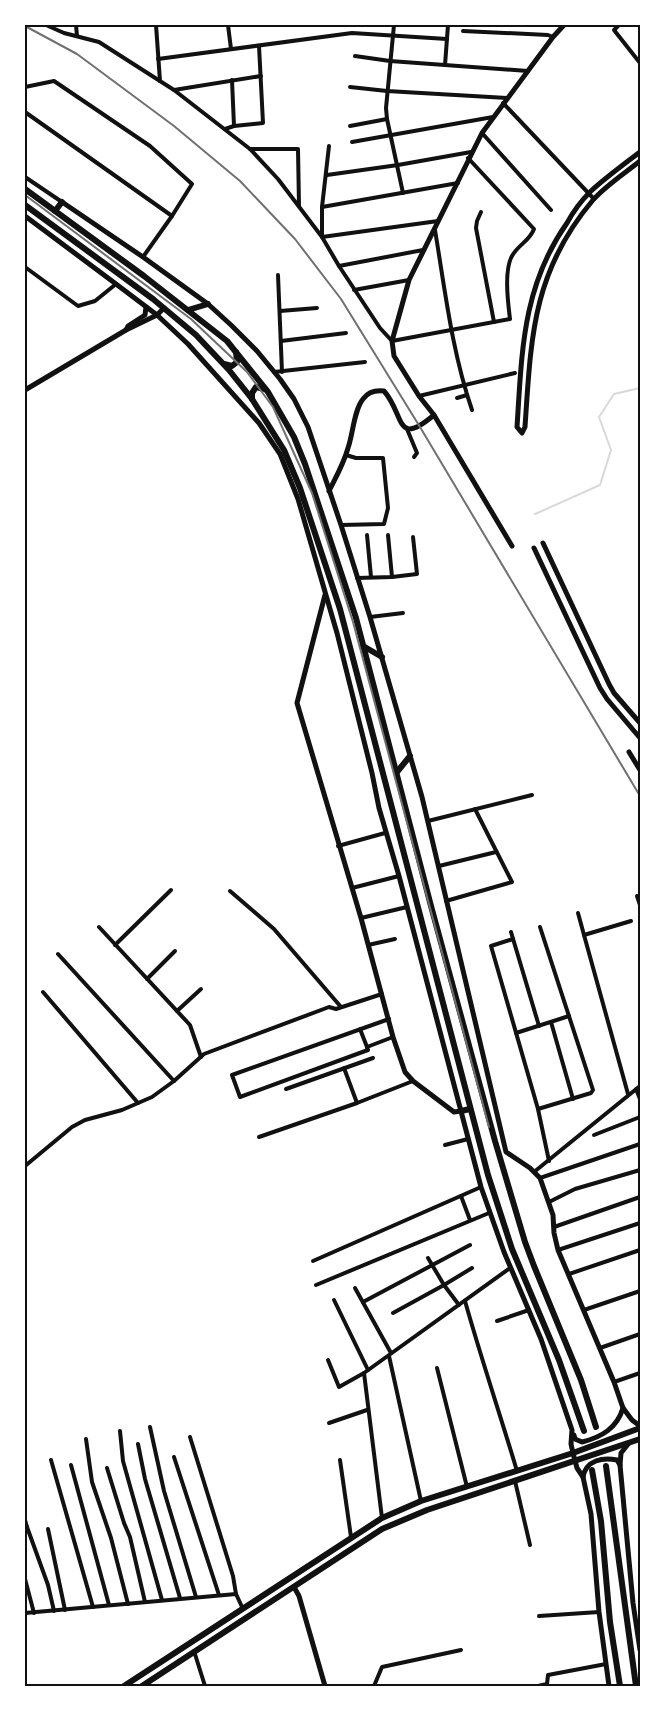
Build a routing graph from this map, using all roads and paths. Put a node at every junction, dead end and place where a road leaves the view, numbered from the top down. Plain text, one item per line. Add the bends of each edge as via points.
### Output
1 (46, 25) edge
2 (76, 25) edge
3 (156, 25) edge
4 (228, 25) edge
5 (394, 25) edge
6 (448, 25) edge
7 (564, 25) edge
8 (619, 25) edge
9 (463, 31) dead end
10 (77, 36) junction
11 (393, 36) junction
12 (553, 37) junction
13 (447, 39) junction
14 (259, 46) junction
15 (232, 49) junction
16 (355, 56) dead end
17 (158, 59) junction
18 (390, 61) junction
19 (640, 62) edge
20 (445, 64) junction
21 (528, 71) junction
22 (260, 76) junction
23 (232, 80) junction
24 (160, 81) junction
25 (350, 86) dead end
26 (25, 87) edge
27 (174, 90) junction
28 (387, 91) junction
29 (507, 98) junction
30 (503, 103) junction
31 (25, 112) edge
32 (493, 117) junction
33 (387, 119) junction
34 (234, 126) junction
35 (350, 126) dead end
36 (225, 129) junction
37 (482, 133) junction
38 (391, 136) junction
39 (352, 142) dead end
40 (329, 146) dead end
41 (250, 149) junction
42 (471, 152) junction
43 (640, 152) edge
44 (468, 158) junction
45 (640, 161) edge
46 (398, 165) junction
47 (327, 175) junction
48 (25, 177) edge
49 (458, 183) junction
50 (25, 189) edge
51 (588, 193) junction
52 (403, 194) junction
53 (594, 199) junction
54 (62, 202) junction
55 (299, 206) junction
56 (27, 207) edge
57 (322, 207) junction
58 (552, 210) dead end
59 (55, 211) junction
60 (482, 212) dead end
61 (25, 216) edge
62 (172, 216) junction
63 (438, 221) junction
64 (435, 230) junction
65 (322, 237) junction
66 (423, 250) junction
67 (143, 257) junction
68 (338, 266) junction
69 (25, 267) edge
70 (278, 275) dead end
71 (409, 280) junction
72 (116, 284) junction
73 (354, 290) junction
74 (208, 304) junction
75 (146, 307) junction
76 (164, 308) junction
77 (317, 308) dead end
78 (188, 310) junction
79 (280, 311) junction
80 (157, 316) junction
81 (494, 322) junction
82 (126, 330) junction
83 (452, 330) junction
84 (346, 333) dead end
85 (281, 341) junction
86 (392, 341) junction
87 (236, 351) junction
88 (365, 362) dead end
89 (224, 363) junction
90 (274, 372) junction
91 (282, 372) junction
92 (515, 374) dead end
93 (464, 385) junction
94 (265, 389) junction
95 (25, 390) edge
96 (419, 396) junction
97 (467, 396) junction
98 (457, 398) dead end
99 (252, 399) junction
100 (472, 410) dead end
101 (434, 415) junction
102 (407, 429) junction
103 (346, 455) junction
104 (414, 457) dead end
105 (328, 491) junction
106 (341, 525) junction
107 (367, 534) dead end
108 (388, 535) dead end
109 (412, 537) dead end
110 (543, 544) dead end
111 (512, 546) dead end
112 (534, 548) dead end
113 (371, 577) junction
114 (392, 577) junction
115 (357, 578) junction
116 (325, 594) junction
117 (403, 613) dead end
118 (370, 617) junction
119 (364, 646) junction
120 (382, 658) junction
121 (640, 723) edge
122 (640, 738) edge
123 (629, 752) dead end
124 (410, 756) junction
125 (640, 770) edge
126 (397, 772) junction
127 (532, 795) dead end
128 (475, 809) junction
129 (428, 821) junction
130 (385, 833) junction
131 (338, 846) junction
132 (496, 852) junction
133 (439, 866) junction
134 (399, 876) junction
135 (352, 888) junction
136 (171, 890) dead end
137 (230, 891) dead end
138 (637, 896) dead end
139 (446, 901) junction
140 (640, 905) edge
141 (407, 907) junction
142 (578, 914) dead end
143 (361, 918) junction
144 (630, 921) dead end
145 (99, 927) dead end
146 (540, 927) dead end
147 (511, 932) dead end
148 (584, 936) junction
149 (395, 939) dead end
150 (513, 939) junction
151 (115, 945) junction
152 (368, 945) junction
153 (175, 951) dead end
154 (58, 954) dead end
155 (147, 979) junction
156 (201, 988) dead end
157 (43, 992) dead end
158 (382, 994) junction
159 (341, 1007) junction
160 (177, 1011) junction
161 (569, 1016) junction
162 (389, 1019) junction
163 (551, 1022) junction
164 (539, 1026) junction
165 (360, 1029) junction
166 (516, 1033) junction
167 (393, 1037) junction
168 (367, 1047) junction
169 (201, 1057) junction
170 (374, 1058) dead end
171 (344, 1068) junction
172 (174, 1081) junction
173 (413, 1081) junction
174 (640, 1086) edge
175 (286, 1089) dead end
176 (636, 1089) junction
177 (628, 1094) junction
178 (639, 1095) edge
179 (573, 1099) junction
180 (138, 1103) junction
181 (357, 1103) junction
182 (470, 1108) junction
183 (538, 1109) junction
184 (461, 1112) junction
185 (640, 1117) edge
186 (594, 1135) dead end
187 (259, 1136) dead end
188 (468, 1139) junction
189 (640, 1144) edge
190 (445, 1145) dead end
191 (498, 1149) junction
192 (506, 1152) junction
193 (549, 1161) junction
194 (25, 1166) edge
195 (640, 1170) edge
196 (534, 1172) junction
197 (540, 1178) junction
198 (481, 1187) junction
199 (461, 1196) junction
200 (640, 1197) edge
201 (549, 1202) junction
202 (489, 1213) junction
203 (470, 1220) junction
204 (640, 1223) edge
205 (554, 1227) junction
206 (470, 1245) dead end
207 (558, 1250) junction
208 (640, 1250) edge
209 (428, 1258) dead end
210 (313, 1261) dead end
211 (432, 1266) junction
212 (472, 1268) dead end
213 (510, 1268) junction
214 (569, 1274) junction
215 (316, 1285) dead end
216 (444, 1285) junction
217 (355, 1288) dead end
218 (640, 1291) edge
219 (334, 1300) dead end
220 (465, 1301) junction
221 (363, 1302) junction
222 (459, 1305) junction
223 (529, 1310) junction
224 (584, 1310) junction
225 (392, 1313) dead end
226 (497, 1321) dead end
227 (640, 1334) edge
228 (600, 1348) junction
229 (390, 1355) junction
230 (328, 1360) dead end
231 (437, 1368) dead end
232 (366, 1372) junction
233 (640, 1373) edge
234 (614, 1382) junction
235 (623, 1408) junction
236 (367, 1410) junction
237 (329, 1423) dead end
238 (596, 1427) dead end
239 (640, 1427) edge
240 (150, 1428) dead end
241 (572, 1430) junction
242 (120, 1431) dead end
243 (584, 1431) dead end
244 (190, 1437) dead end
245 (86, 1439) dead end
246 (640, 1439) edge
247 (629, 1443) junction
248 (138, 1444) dead end
249 (573, 1453) junction
250 (174, 1457) dead end
251 (52, 1460) dead end
252 (340, 1460) dead end
253 (575, 1461) junction
254 (620, 1465) junction
255 (71, 1466) dead end
256 (606, 1466) dead end
257 (107, 1468) dead end
258 (592, 1470) dead end
259 (517, 1471) junction
260 (583, 1477) junction
261 (515, 1481) junction
262 (468, 1487) junction
263 (421, 1501) junction
264 (382, 1518) junction
265 (25, 1520) edge
266 (26, 1527) edge
267 (48, 1529) dead end
268 (351, 1537) junction
269 (530, 1545) dead end
270 (25, 1581) edge
271 (294, 1587) junction
272 (236, 1594) junction
273 (219, 1595) junction
274 (196, 1597) junction
275 (180, 1598) junction
276 (162, 1600) junction
277 (144, 1602) junction
278 (128, 1604) junction
279 (109, 1605) junction
280 (93, 1607) junction
281 (243, 1609) junction
282 (65, 1610) junction
283 (54, 1611) junction
284 (599, 1612) junction
285 (34, 1613) junction
286 (25, 1614) edge
287 (539, 1616) dead end
288 (461, 1650) dead end
289 (640, 1650) edge
290 (194, 1651) junction
291 (606, 1664) junction
292 (136, 1678) junction
293 (124, 1686) edge
294 (141, 1686) edge
295 (206, 1686) edge
296 (325, 1686) edge
297 (374, 1686) edge
298 (538, 1686) edge
299 (609, 1686) edge
300 (620, 1686) edge
301 (636, 1686) edge

1 - 10 street
2 - 10 street
3 - 17 street
4 - 15 street
5 - 11 street
6 - 13 street
7 - 12 street
8 - 19 street via 614,30
9 - 12 street
10 - 24 street via 99,42
11 - 13 street
11 - 14 street via 352,34
11 - 18 street
12 - 21 street
13 - 20 street
14 - 15 street
14 - 22 street
15 - 17 street
16 - 18 street
17 - 24 street
18 - 20 street
18 - 28 street
20 - 21 street
21 - 29 street
22 - 23 street
22 - 34 street via 263,123
23 - 27 street
23 - 34 street
24 - 27 street
25 - 28 street
26 - 62 street via 54,81 150,146 192,184
27 - 36 street
28 - 29 street
28 - 33 street
29 - 30 street
30 - 32 street
30 - 51 street
31 - 62 street
32 - 37 street
32 - 38 street
33 - 35 street
33 - 38 street
34 - 36 street
36 - 41 street
37 - 42 street
37 - 58 street
38 - 39 street
38 - 46 street
40 - 47 street
41 - 55 street
41 - 55 street via 298,149
42 - 44 street
42 - 46 street
43 - 51 street
44 - 49 street
44 - 81 street via 534,229 532,236 512,254 506,287 510,319
45 - 53 street
46 - 47 street
46 - 52 street
47 - 57 street
48 - 54 street
49 - 52 street
49 - 63 street
50 - 59 main road
51 - 53 street
51 - 53 street via 555,241 531,299 523,347 517,427 522,433 532,334 541,294 562,245
52 - 57 street
54 - 59 main road
54 - 67 street
55 - 65 street
56 - 61 main road
56 - 76 main road
57 - 65 street
59 - 78 main road
60 - 81 street via 476,228
61 - 72 street
62 - 67 street
63 - 64 street
63 - 65 street
64 - 66 street
64 - 83 street
65 - 68 street
66 - 68 street
66 - 71 street
67 - 74 street
68 - 73 street
69 - 72 street via 78,306 95,301
70 - 79 street
71 - 73 street
71 - 86 street
72 - 75 street
73 - 86 street
74 - 78 main road
74 - 90 street
75 - 80 street
75 - 82 street via 145,315
76 - 80 street
76 - 89 main road
77 - 79 street
78 - 87 main road
79 - 85 street
80 - 82 street
80 - 116 street via 220,379 259,423 280,454 298,499
81 - 83 street
82 - 95 street
83 - 86 street
83 - 93 street
84 - 85 street
85 - 91 street
86 - 96 street via 394,356
87 - 89 main road via 235,365
87 - 94 main road
88 - 91 street
89 - 99 main road
90 - 91 street
90 - 105 street via 294,399 308,427
92 - 93 street
93 - 96 street
93 - 97 street
94 - 99 main road via 253,390
94 - 119 main road via 282,415 305,464
96 - 101 street
97 - 98 street
97 - 100 street
99 - 182 main road via 276,435 292,469 338,602
101 - 102 street via 420,427
101 - 111 street
102 - 103 street via 384,391 371,392 362,399
102 - 104 street via 417,453
103 - 105 street
103 - 106 street via 383,458 388,508 384,524
105 - 106 street
106 - 115 street
107 - 113 street
108 - 114 street
109 - 114 street via 417,574
110 - 121 street via 611,688
112 - 122 street via 600,688
113 - 114 street
113 - 115 street
115 - 118 street
116 - 130 street
116 - 131 street via 296,703
117 - 118 street
118 - 120 street
119 - 120 main road
119 - 126 main road
120 - 124 street
123 - 125 street
124 - 126 main road
124 - 129 street
126 - 191 main road
127 - 128 street
128 - 129 street
128 - 132 street
129 - 133 street
130 - 131 street
130 - 134 street
131 - 135 street
132 - 133 street
132 - 139 street via 512,882
133 - 139 street
134 - 135 street
134 - 141 street
135 - 143 street
136 - 151 street
137 - 159 street via 274,928
138 - 140 street
139 - 192 street
141 - 143 street
141 - 184 street
142 - 148 street
143 - 152 street
144 - 148 street
145 - 151 street
146 - 161 street
147 - 150 street
148 - 177 street
149 - 152 street
150 - 164 street
150 - 166 street via 491,946
151 - 155 street
152 - 158 street
153 - 155 street
154 - 172 street
155 - 160 street
156 - 160 street
157 - 180 street
158 - 159 street
158 - 162 street
159 - 169 street via 329,1007
160 - 169 street via 190,1025
161 - 163 street
161 - 179 street via 593,1090
162 - 165 street
162 - 167 street
163 - 164 street
163 - 179 street
164 - 166 street
165 - 168 street
165 - 168 street via 232,1075 240,1097 368,1050
166 - 183 street
167 - 168 street
167 - 173 street via 404,1072
169 - 172 street
170 - 171 street
171 - 175 street
171 - 181 street
172 - 180 street
173 - 181 street
173 - 184 street via 454,1112
174 - 176 street
176 - 177 street
176 - 178 street
177 - 193 street
179 - 183 street
180 - 194 street via 72,1127
181 - 187 street
182 - 184 main road
182 - 243 main road via 512,1249 549,1335
183 - 193 street
184 - 188 street
185 - 186 street
188 - 190 street
188 - 198 street
189 - 197 street
191 - 192 main road
191 - 238 main road via 531,1258 575,1363
192 - 196 street
193 - 196 street
195 - 201 street via 575,1189
196 - 197 street
197 - 201 street
198 - 199 street
198 - 202 street
199 - 203 street
199 - 210 street
200 - 205 street
201 - 205 street
202 - 203 street
202 - 213 street
203 - 215 street
204 - 207 street
205 - 207 street
206 - 211 street
207 - 214 street
208 - 214 street
209 - 211 street
211 - 216 street
211 - 221 street
212 - 216 street
213 - 220 street
213 - 223 street
214 - 224 street
216 - 222 street
216 - 225 street
217 - 221 street
218 - 224 street
219 - 232 street
220 - 222 street
220 - 259 street
221 - 229 street
222 - 229 street
223 - 226 street
223 - 241 street
224 - 228 street
227 - 228 street
228 - 234 street
229 - 232 street
229 - 263 street
230 - 232 street via 339,1387
231 - 262 street
232 - 236 street
233 - 234 street
234 - 235 street
235 - 239 street
235 - 241 street via 615,1425 599,1436 580,1442
236 - 237 street
236 - 264 street
239 - 249 main road
240 - 274 street via 164,1492
241 - 249 street
242 - 276 street via 123,1461
244 - 272 street
245 - 278 street via 92,1482
246 - 247 main road
247 - 253 main road
247 - 254 street via 621,1453
248 - 275 street via 145,1480
249 - 253 street
249 - 259 main road
250 - 273 street
251 - 280 street
252 - 268 street
253 - 260 street
253 - 261 main road
254 - 260 street via 617,1460 602,1458 590,1464
254 - 289 street
255 - 279 street
256 - 301 main road
257 - 277 street via 130,1537
258 - 300 main road
259 - 262 main road
260 - 284 street via 591,1514
261 - 269 street
261 - 271 main road via 427,1510 382,1529
262 - 263 main road
263 - 264 main road
264 - 268 main road
265 - 266 street
266 - 283 street via 48,1585
267 - 282 street
268 - 281 main road
270 - 285 street
271 - 290 main road
271 - 296 street
272 - 273 street
272 - 281 street
273 - 274 street
274 - 275 street
275 - 276 street
276 - 277 street
277 - 278 street
278 - 279 street
279 - 280 street
280 - 282 street
281 - 292 main road
282 - 283 street
283 - 285 street
284 - 287 street
284 - 291 street
285 - 286 street
288 - 297 street via 382,1667
290 - 294 main road
290 - 295 street
291 - 298 street via 548,1675 548,1684
291 - 299 street
292 - 293 main road
292 - 294 main road

